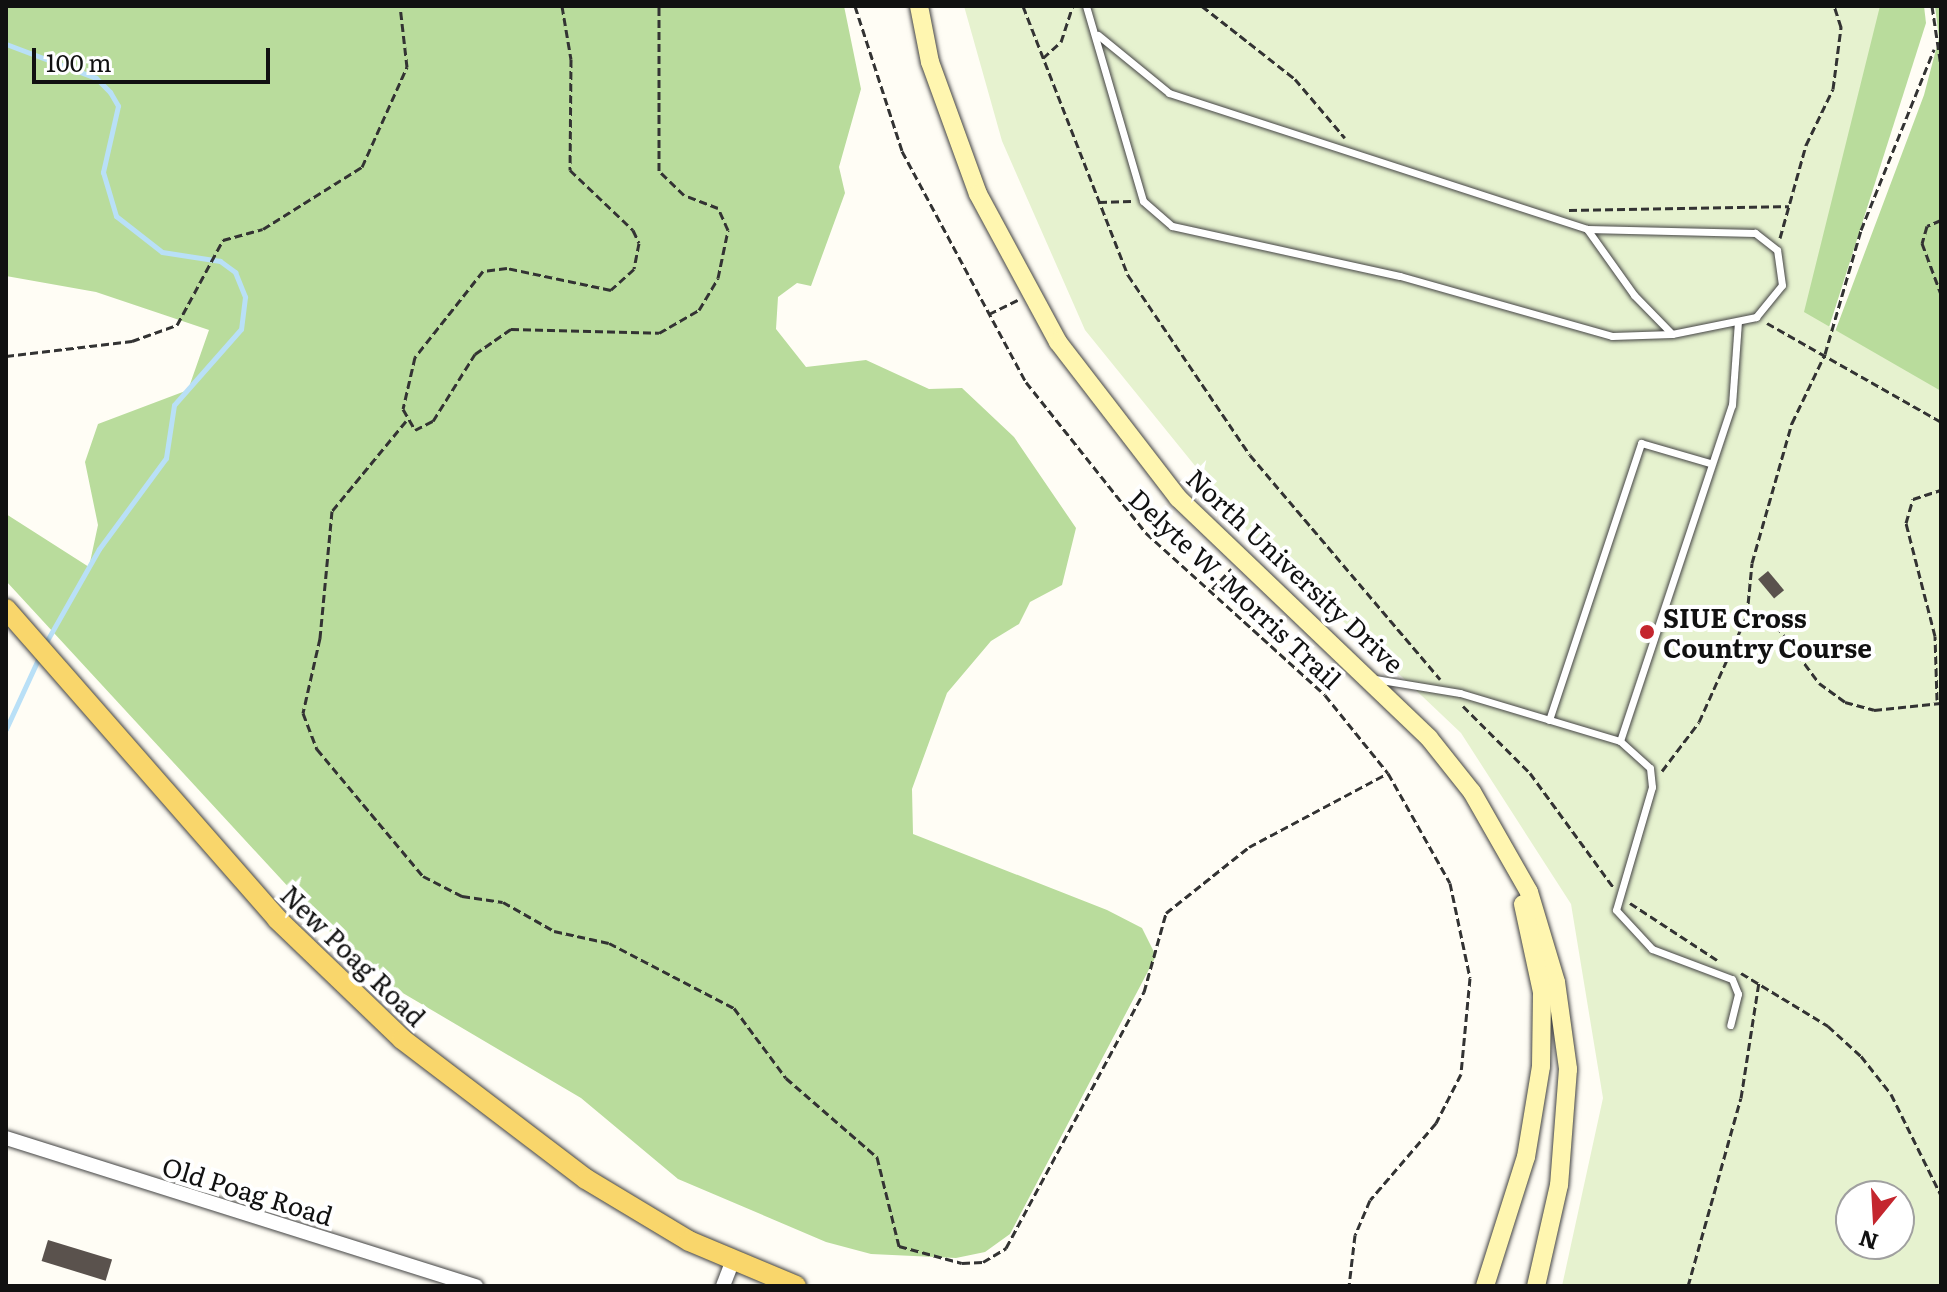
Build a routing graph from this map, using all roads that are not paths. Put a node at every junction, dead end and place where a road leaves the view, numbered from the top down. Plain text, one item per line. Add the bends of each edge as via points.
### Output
1 (919, 6) edge
2 (1086, 6) edge
3 (1098, 35) junction
4 (1587, 229) junction
5 (1738, 321) junction
6 (1672, 334) junction
7 (1710, 463) junction
8 (6, 609) edge
9 (1372, 679) junction
10 (1549, 720) junction
11 (1620, 741) junction
12 (1512, 863) junction
13 (1730, 1025) dead end
14 (6, 1138) edge
15 (732, 1263) junction
16 (476, 1286) edge
17 (723, 1286) edge
18 (763, 1286) edge
19 (796, 1286) edge
20 (1485, 1286) edge
21 (1536, 1286) edge

1 - 9 main road, North University Drive via 953,131 1029,294 1133,445 1239,560
2 - 3 lane
3 - 4 lane via 1169,93
3 - 6 lane via 1143,201 1172,226 1207,238 1400,276 1612,336
4 - 5 lane via 1736,230 1777,250 1782,285 1756,317
4 - 6 lane via 1634,295
5 - 6 lane
5 - 7 lane via 1732,405
7 - 10 lane via 1641,443
7 - 11 lane
8 - 15 main road, New Poag Road via 277,919 402,1039 586,1179
9 - 10 lane via 1451,691
9 - 12 main road, North University Drive via 1472,792
10 - 11 lane
11 - 13 lane via 1650,768 1652,787 1616,910 1628,930 1652,949 1732,979 1738,994
12 - 20 main road, North University Drive via 1536,956 1541,1066 1526,1157
12 - 21 main road, North University Drive via 1547,943 1568,1069 1559,1185
14 - 16 street, Old Poag Road
15 - 17 street
15 - 18 main road, New Poag Road
15 - 19 main road, New Poag Road

